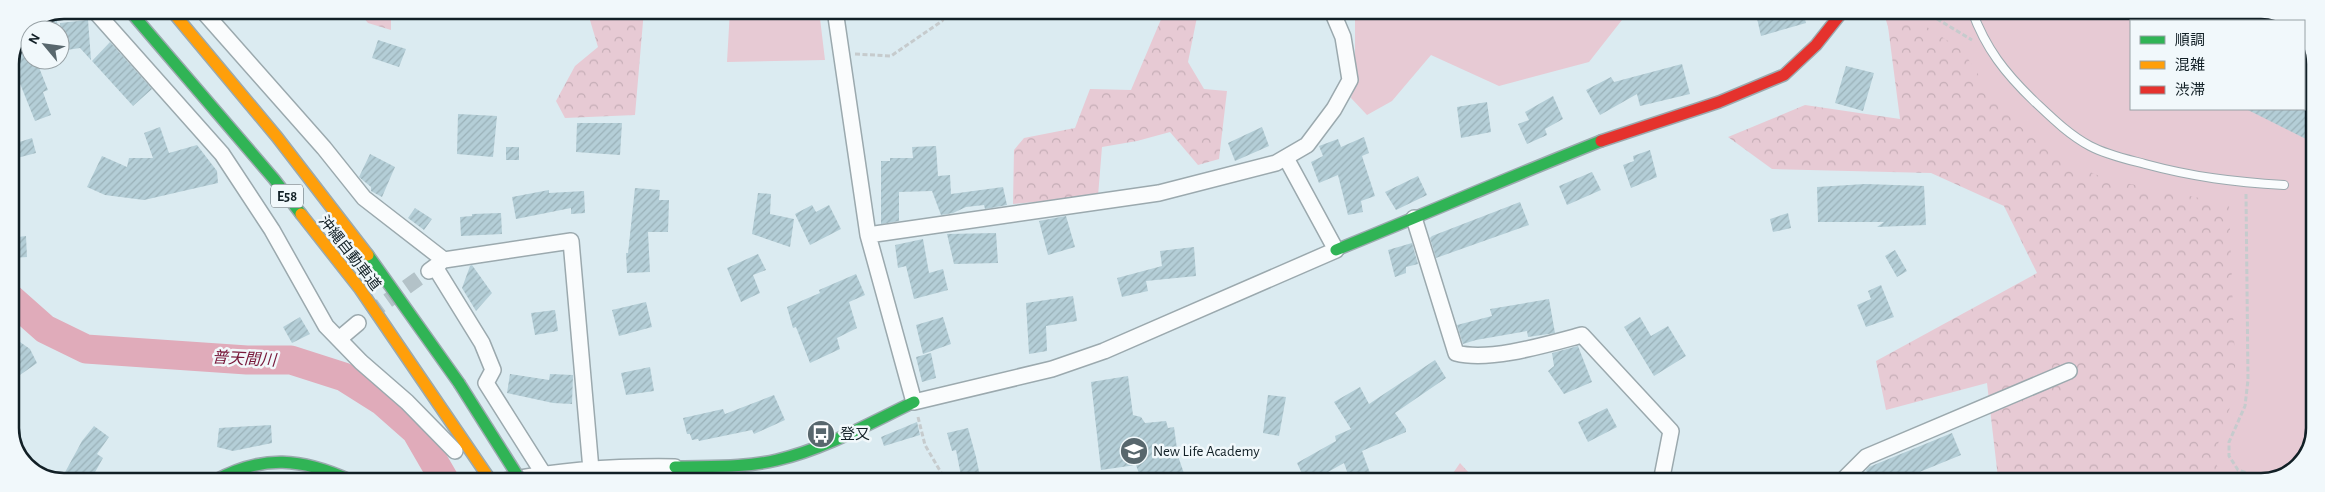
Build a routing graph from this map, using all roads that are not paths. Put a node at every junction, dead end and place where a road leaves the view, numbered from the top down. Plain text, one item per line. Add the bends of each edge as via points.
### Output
1 (102, 19) edge
2 (137, 19) edge
3 (179, 19) edge
4 (210, 19) edge
5 (836, 19) edge
6 (1335, 19) edge
7 (1837, 19) edge
8 (1976, 19) edge
9 (1286, 158) junction
10 (2284, 185) dead end
11 (1414, 218) junction
12 (868, 235) junction
13 (1336, 250) junction
14 (436, 266) junction
15 (358, 323) tunnel mouth
16 (339, 339) junction
17 (2069, 371) dead end
18 (914, 402) junction
19 (456, 450) dead end
20 (675, 467) junction
21 (231, 473) edge
22 (337, 473) edge
23 (486, 473) edge
24 (516, 473) edge
25 (543, 473) edge
26 (591, 473) edge
27 (602, 473) edge
28 (651, 473) edge
29 (1664, 473) edge
30 (1850, 473) edge

1 - 16 street via 222,154 272,230 326,326
2 - 23 main road, 沖縄自動車道 / E58 via 280,187 360,289
3 - 24 main road, 沖縄自動車道 / E58, bridge via 385,277 459,383
4 - 14 street via 364,198
5 - 12 street
6 - 9 street via 1350,80 1334,110 1307,145
7 - 11 main road via 1816,45 1784,75 1719,102 1618,135 1514,175
8 - 10 lane via 1989,49 2006,72 2061,126 2090,146 2116,157 2178,173 2224,182
9 - 12 street via 1159,193
9 - 13 street
11 - 13 main road
11 - 29 street via 1456,353 1470,356 1539,347 1582,335 1671,431
12 - 18 street
13 - 18 street via 1113,347 1052,370
14 - 25 street via 482,343 493,370 486,383
14 - 26 street via 571,241
15 - 16 street
16 - 19 street
17 - 30 street via 1866,457
18 - 20 main road via 820,445 778,460
20 - 27 street via 640,466
20 - 28 street
21 - 22 main road via 256,464 294,461

